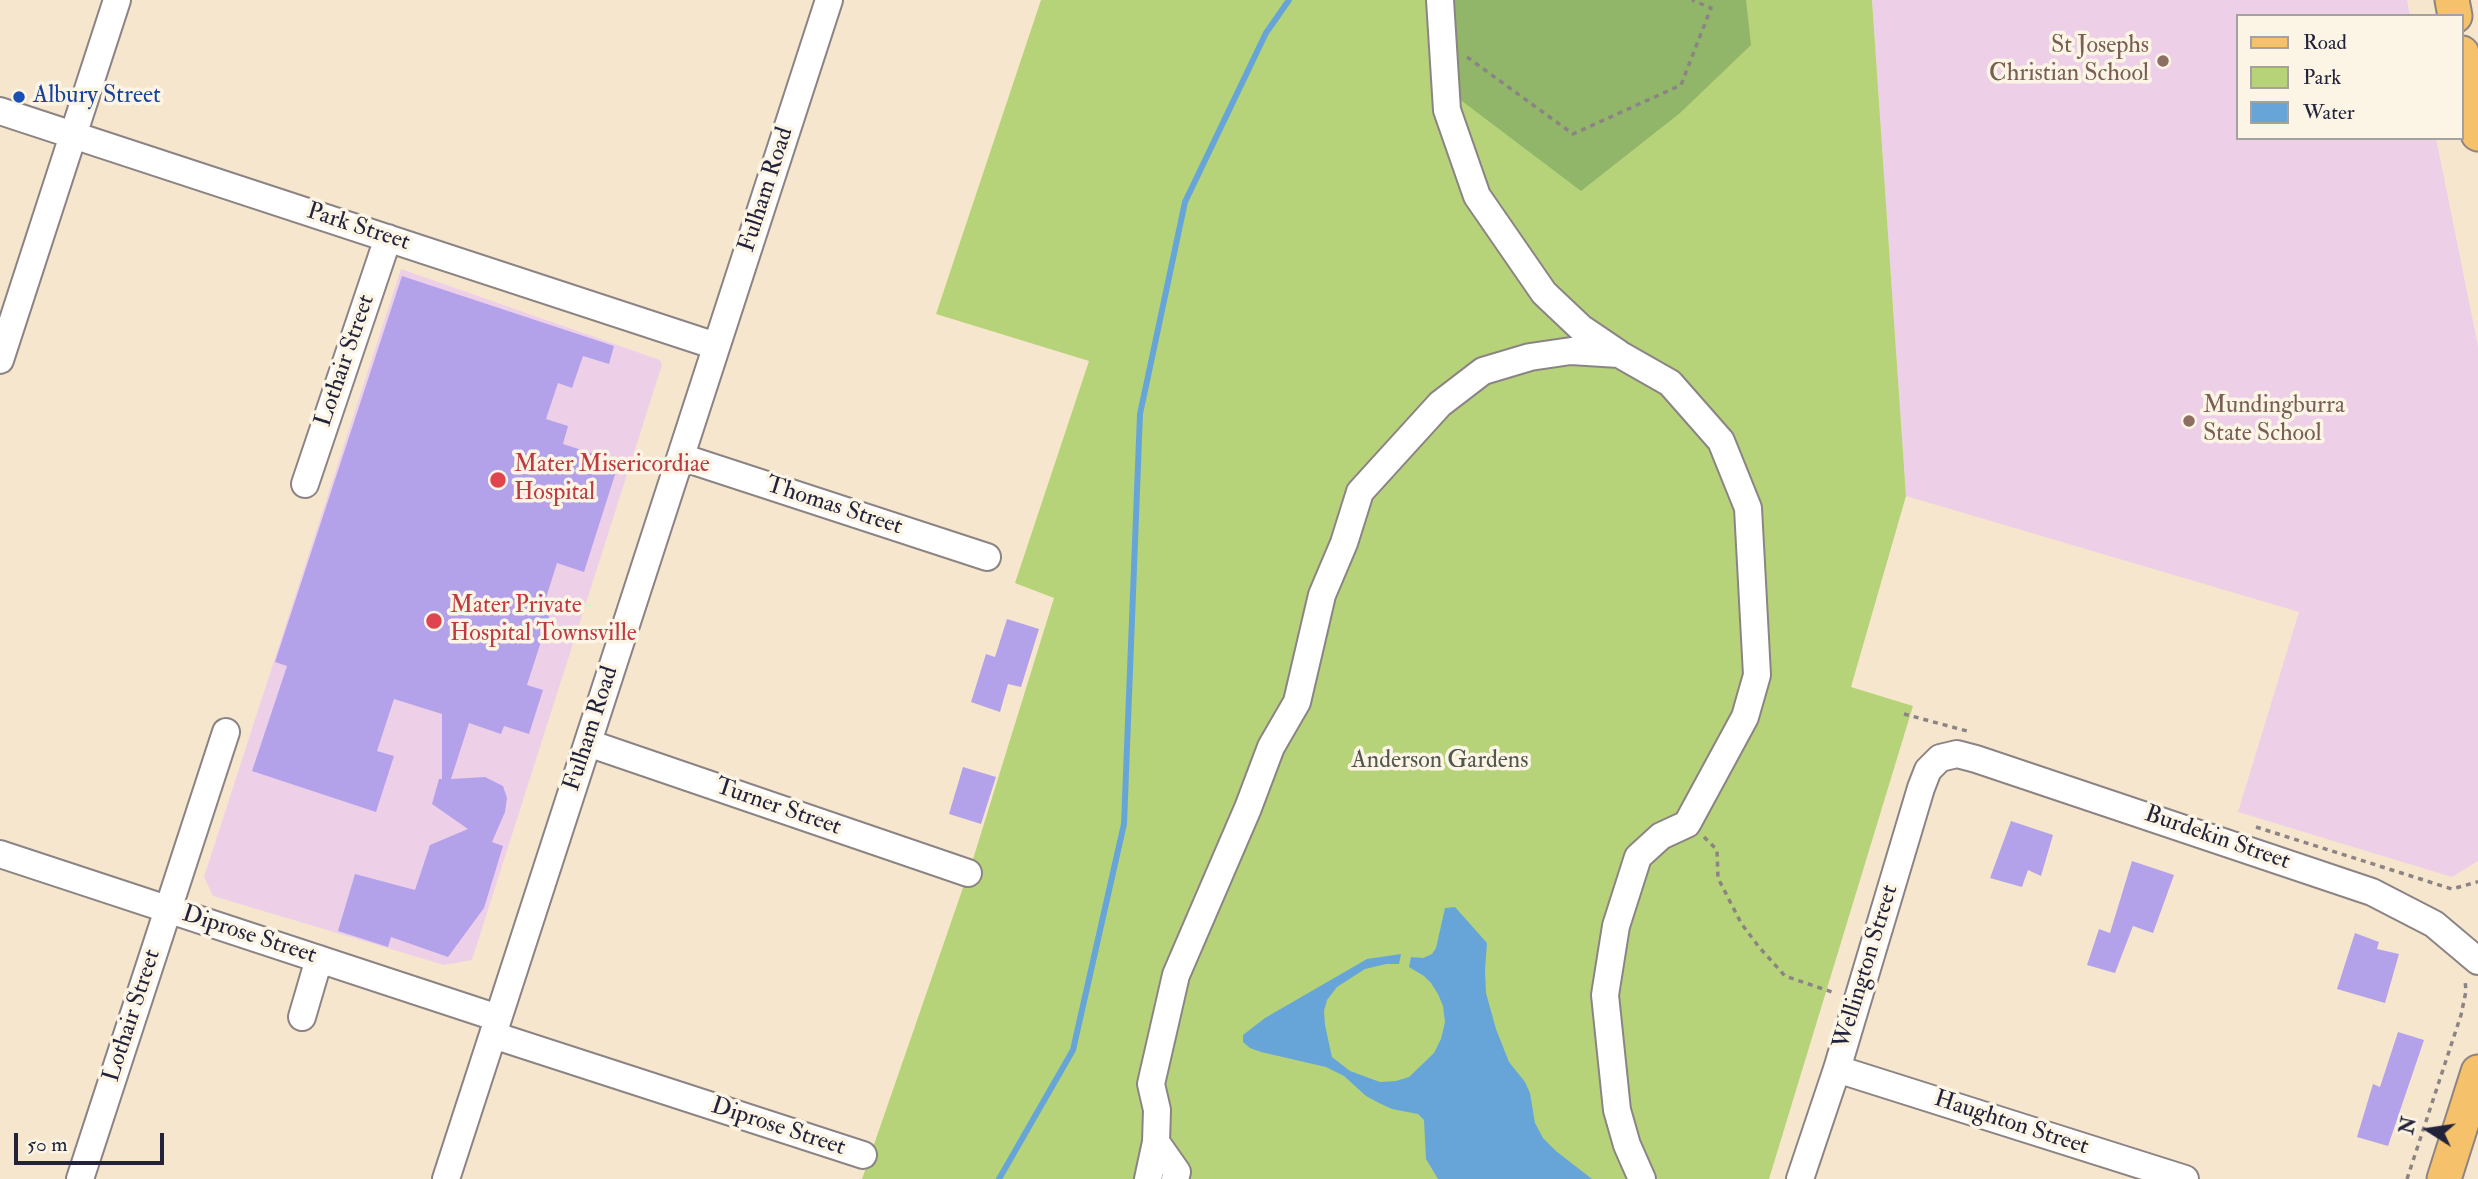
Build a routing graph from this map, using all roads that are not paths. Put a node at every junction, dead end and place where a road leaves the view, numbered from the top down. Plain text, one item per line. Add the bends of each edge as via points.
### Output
1 (117, 0) edge
2 (828, 0) edge
3 (1440, 0) edge
4 (2464, 63) edge
5 (0, 111) edge
6 (2478, 134) edge
7 (73, 135) junction
8 (388, 238) junction
9 (716, 345) junction
10 (1619, 354) junction
11 (0, 360) edge
12 (681, 457) junction
13 (305, 485) dead end
14 (987, 557) dead end
15 (226, 732) dead end
16 (588, 743) junction
17 (1940, 758) joint
18 (0, 854) edge
19 (968, 873) dead end
20 (168, 909) junction
21 (319, 959) junction
22 (2472, 969) edge
23 (302, 1017) dead end
24 (496, 1027) junction
25 (1837, 1069) junction
26 (2478, 1072) edge
27 (1156, 1142) junction
28 (863, 1156) dead end
29 (80, 1179) edge
30 (446, 1179) edge
31 (1147, 1179) edge
32 (1175, 1179) edge
33 (1642, 1179) edge
34 (1800, 1179) edge
35 (2185, 1179) edge
36 (2444, 1179) edge

1 - 7 street
2 - 9 street, Fulham Road
3 - 10 street via 1447,110 1477,196 1544,293 1581,328
4 - 6 main road
5 - 7 street, Park Street
7 - 8 street, Park Street
7 - 11 street
8 - 9 street, Park Street
8 - 13 street, Lothair Street
9 - 12 street, Fulham Road
10 - 27 street via 1571,351 1483,371 1440,404 1360,492 1322,595 1297,702 1271,747 1176,975 1151,1084 1157,1110
10 - 33 street via 1670,383 1721,441 1748,508 1757,675 1745,717 1687,824 1661,836 1638,857 1616,926 1605,995 1617,1110
12 - 14 street, Thomas Street
12 - 16 street, Fulham Road
15 - 20 street, Lothair Street
16 - 19 street, Turner Street
16 - 24 street, Fulham Road
17 - 22 street, Burdekin Street via 1957,754 1976,759 2372,892 2434,924
17 - 25 street, Wellington Street via 1920,788
18 - 20 street, Diprose Street
20 - 21 street, Diprose Street
20 - 29 street, Lothair Street
21 - 23 street
21 - 24 street, Diprose Street
24 - 28 street, Diprose Street
24 - 30 street, Fulham Road
25 - 34 street, Wellington Street
25 - 35 street, Haughton Street
26 - 36 main road
27 - 31 street
27 - 32 street via 1177,1172

